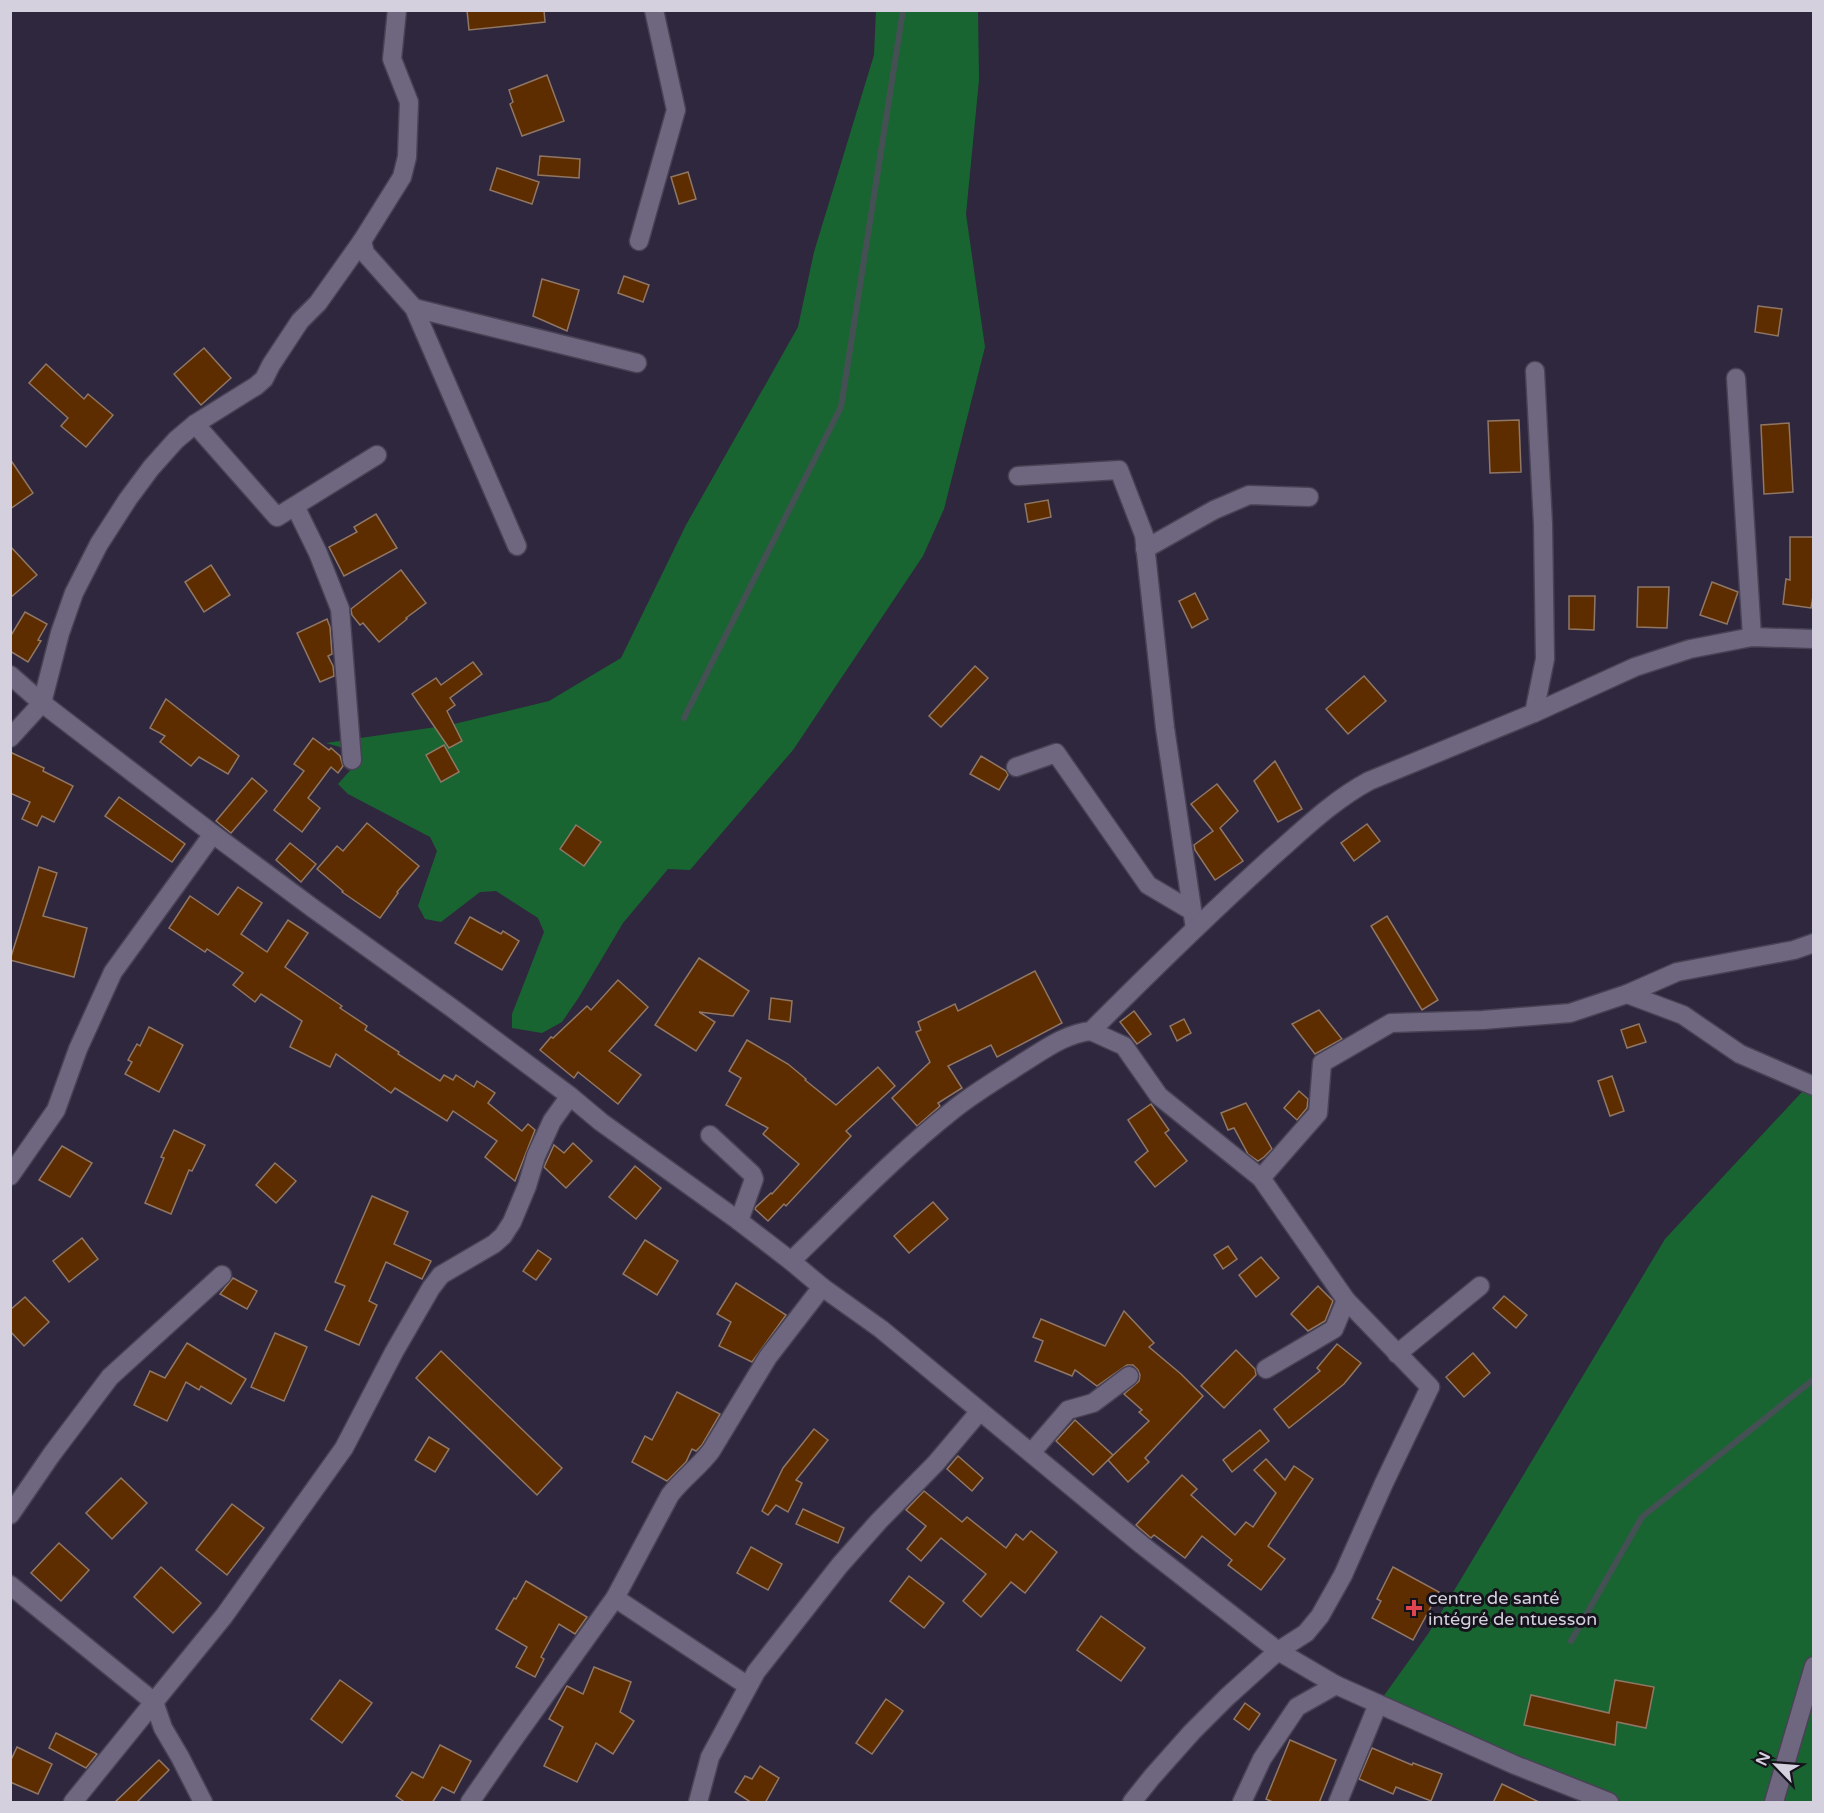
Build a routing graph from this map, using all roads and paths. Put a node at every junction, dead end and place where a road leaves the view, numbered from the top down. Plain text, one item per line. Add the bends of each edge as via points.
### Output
1 (397, 10) edge
2 (654, 10) edge
3 (362, 241) junction
4 (639, 241) dead end
5 (414, 308) junction
6 (637, 363) dead end
7 (1535, 371) dead end
8 (1736, 378) dead end
9 (195, 424) junction
10 (377, 455) dead end
11 (1018, 476) dead end
12 (1309, 497) dead end
13 (295, 506) junction
14 (518, 546) dead end
15 (1145, 549) junction
16 (1752, 637) junction
17 (1814, 639) edge
18 (10, 675) edge
19 (42, 703) junction
20 (1534, 713) junction
21 (10, 738) edge
22 (352, 760) dead end
23 (1016, 767) dead end
24 (213, 834) junction
25 (1194, 920) junction
26 (1814, 943) edge
27 (1627, 994) junction
28 (1091, 1031) junction
29 (1814, 1086) edge
30 (570, 1096) junction
31 (710, 1135) dead end
32 (10, 1176) edge
33 (1261, 1178) junction
34 (739, 1221) junction
35 (791, 1261) junction
36 (222, 1275) dead end
37 (1480, 1286) dead end
38 (822, 1287) junction
39 (1346, 1299) junction
40 (1397, 1354) junction
41 (1266, 1370) dead end
42 (1130, 1376) dead end
43 (980, 1411) junction
44 (1031, 1453) junction
45 (10, 1515) edge
46 (10, 1585) edge
47 (615, 1598) junction
48 (1278, 1651) junction
49 (1814, 1666) edge
50 (1336, 1685) junction
51 (748, 1686) junction
52 (154, 1702) junction
53 (1378, 1704) junction
54 (73, 1803) edge
55 (203, 1803) edge
56 (470, 1803) edge
57 (698, 1803) edge
58 (1132, 1803) edge
59 (1242, 1803) edge
60 (1338, 1803) edge
61 (1610, 1803) edge
62 (1774, 1803) edge

1 - 3 street via 392,59 409,102 407,158 402,177
2 - 4 street via 676,110
3 - 5 street via 365,253
3 - 9 street via 318,303 300,321 264,379
5 - 6 street
5 - 14 street
7 - 20 street via 1545,658
8 - 16 street
9 - 13 street via 277,517
9 - 19 street via 152,468 99,544 74,593
10 - 13 street
11 - 15 street via 1119,470 1144,535
12 - 15 street via 1249,495
13 - 22 street via 340,609
15 - 25 street via 1165,729
16 - 17 street
16 - 20 street via 1690,649 1635,667
18 - 19 street
19 - 21 street
19 - 24 street
20 - 25 street via 1349,792
23 - 25 street via 1056,753 1148,885
24 - 30 street
24 - 32 street via 113,972 56,1110
25 - 28 street
26 - 27 street via 1677,972
27 - 29 street via 1683,1015 1740,1054
27 - 33 street via 1570,1012 1391,1023 1322,1063 1318,1113
28 - 33 street via 1124,1046 1160,1096
28 - 35 street via 1060,1039 953,1110 900,1155
30 - 34 street
30 - 52 street via 552,1121 512,1222 494,1244 441,1275 344,1448 224,1616
31 - 34 street via 749,1169 754,1179
33 - 39 street
34 - 35 street
35 - 38 street
36 - 45 street via 110,1377
37 - 40 street
38 - 43 street via 882,1329
38 - 47 street via 768,1357 705,1460 670,1495
39 - 40 street
39 - 41 street via 1334,1329
40 - 48 street via 1430,1387 1320,1616 1306,1632
42 - 44 street via 1093,1403 1068,1410
43 - 44 street
43 - 51 street via 840,1565
44 - 48 street
46 - 52 street
47 - 51 street
47 - 56 street
48 - 50 street
48 - 58 street via 1192,1732
49 - 62 street
50 - 53 street
50 - 59 street via 1297,1707 1262,1759
51 - 57 street via 710,1757
52 - 54 street
52 - 55 street via 163,1728
53 - 60 street
53 - 61 street

